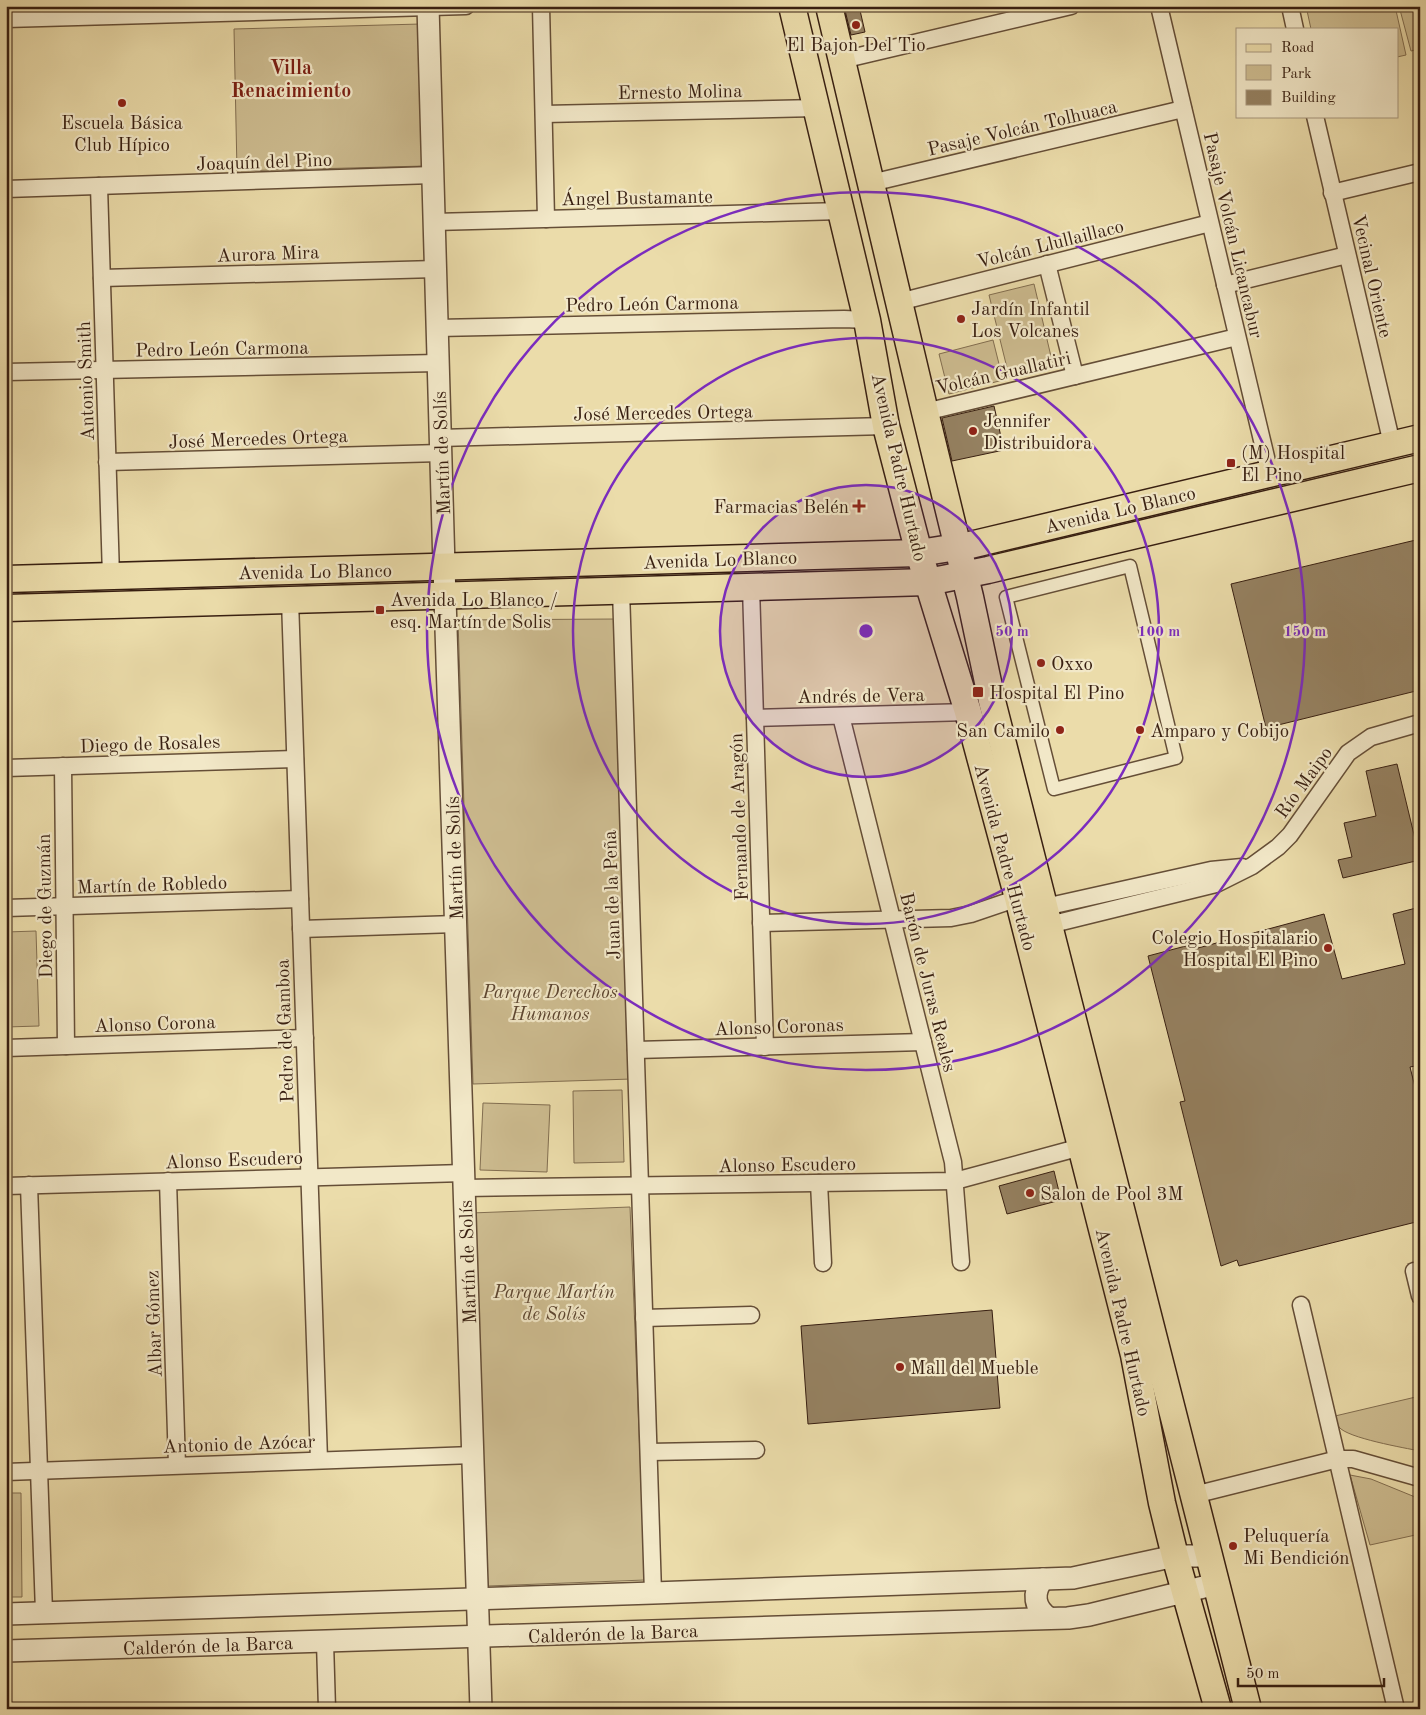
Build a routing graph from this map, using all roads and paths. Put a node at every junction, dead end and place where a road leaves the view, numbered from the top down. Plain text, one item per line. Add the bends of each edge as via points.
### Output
1 (466, 6) edge
2 (542, 6) edge
3 (792, 6) edge
4 (830, 6) edge
5 (1071, 6) edge
6 (1159, 6) edge
7 (1290, 6) edge
8 (428, 7) edge
9 (6, 19) edge
10 (1295, 28) edge
11 (842, 60) junction
12 (817, 108) junction
13 (1183, 109) junction
14 (544, 114) junction
15 (1315, 118) edge
16 (1420, 172) edge
17 (433, 175) junction
18 (871, 183) junction
19 (99, 186) junction
20 (6, 189) edge
21 (1332, 193) junction
22 (841, 211) junction
23 (546, 219) junction
24 (434, 222) junction
25 (1210, 223) junction
26 (1347, 255) junction
27 (1046, 264) junction
28 (436, 269) junction
29 (102, 278) junction
30 (1225, 285) junction
31 (899, 302) junction
32 (867, 320) junction
33 (437, 328) junction
34 (1237, 337) junction
35 (438, 363) junction
36 (104, 370) junction
37 (6, 372) edge
38 (1075, 376) junction
39 (925, 412) junction
40 (886, 426) junction
41 (1420, 438) edge
42 (1392, 444) junction
43 (440, 445) junction
44 (107, 462) junction
45 (1420, 468) edge
46 (1270, 474) junction
47 (958, 548) junction
48 (919, 553) junction
49 (444, 567) junction
50 (964, 575) junction
51 (111, 576) junction
52 (6, 579) edge
53 (928, 582) junction
54 (751, 587) junction
55 (621, 590) junction
56 (445, 596) junction
57 (290, 600) junction
58 (6, 608) edge
59 (968, 712) junction
60 (841, 716) junction
61 (755, 718) junction
62 (1420, 723) edge
63 (295, 758) junction
64 (1176, 758) joint
65 (63, 766) junction
66 (6, 768) edge
67 (1018, 898) junction
68 (300, 899) junction
69 (64, 907) junction
70 (6, 908) edge
71 (1047, 916) junction
72 (892, 920) junction
73 (761, 923) junction
74 (456, 924) junction
75 (301, 929) junction
76 (305, 1038) junction
77 (923, 1042) junction
78 (66, 1046) junction
79 (765, 1047) junction
80 (6, 1048) edge
81 (636, 1050) junction
82 (1092, 1140) junction
83 (309, 1177) junction
84 (464, 1180) junction
85 (168, 1181) junction
86 (955, 1181) junction
87 (819, 1183) junction
88 (29, 1185) junction
89 (6, 1186) edge
90 (640, 1186) junction
91 (961, 1262) dead end
92 (823, 1263) dead end
93 (1414, 1271) dead end
94 (1420, 1296) edge
95 (1301, 1305) dead end
96 (751, 1315) dead end
97 (644, 1318) junction
98 (756, 1450) dead end
99 (649, 1452) junction
100 (473, 1455) junction
101 (1338, 1459) junction
102 (319, 1460) junction
103 (177, 1465) junction
104 (39, 1471) junction
105 (6, 1472) edge
106 (1420, 1478) edge
107 (1194, 1495) junction
108 (1175, 1556) junction
109 (1209, 1556) junction
110 (1043, 1579) junction
111 (1216, 1584) junction
112 (1185, 1592) junction
113 (654, 1593) junction
114 (478, 1599) junction
115 (44, 1612) junction
116 (6, 1614) edge
117 (1048, 1618) junction
118 (479, 1637) junction
119 (325, 1642) junction
120 (6, 1651) edge
121 (327, 1709) edge
122 (481, 1709) edge
123 (1218, 1709) edge
124 (1248, 1709) edge
125 (1396, 1709) edge

1 - 8 street
2 - 14 street
3 - 12 main road, Avenida Padre Hurtado
4 - 11 main road, Avenida Padre Hurtado
5 - 11 street
6 - 13 street, Pasaje Volcán Licancabur
7 - 10 street
8 - 9 street
8 - 17 street, Martín de Solís
11 - 18 main road, Avenida Padre Hurtado
12 - 14 street, Ernesto Molina
12 - 22 main road, Avenida Padre Hurtado
13 - 18 street, Pasaje Volcán Tolhuaca
13 - 25 street, Pasaje Volcán Licancabur
14 - 23 street
15 - 21 street, Vecinal Oriente
16 - 21 street
17 - 19 street, Joaquín del Pino
17 - 24 street, Martín de Solís
18 - 31 main road, Avenida Padre Hurtado
19 - 20 street, Joaquín del Pino
19 - 29 street, Antonio Smith
21 - 26 street, Vecinal Oriente
22 - 23 street, Ángel Bustamante
22 - 32 main road, Avenida Padre Hurtado
23 - 24 street, Ángel Bustamante
24 - 28 street, Martín de Solís
25 - 27 street, Volcán Llullaillaco
25 - 30 street, Pasaje Volcán Licancabur
26 - 30 street
26 - 42 street, Vecinal Oriente
27 - 31 street, Volcán Llullaillaco
27 - 38 street
28 - 29 street, Aurora Mira
28 - 33 street, Martín de Solís
29 - 36 street, Antonio Smith
30 - 34 street, Pasaje Volcán Licancabur
31 - 39 main road, Avenida Padre Hurtado
32 - 33 street, Pedro León Carmona
32 - 40 main road, Avenida Padre Hurtado
33 - 35 street, Martín de Solís
34 - 38 street, Volcán Guallatiri
34 - 46 street, Pasaje Volcán Licancabur
35 - 36 street, Pedro León Carmona
35 - 43 street, Martín de Solís
36 - 37 street, Pedro León Carmona
36 - 44 street, Antonio Smith
38 - 39 street, Volcán Guallatiri
39 - 47 main road, Avenida Padre Hurtado
40 - 43 street, José Mercedes Ortega
40 - 48 main road, Avenida Padre Hurtado
41 - 42 main road, Avenida Lo Blanco
42 - 46 main road, Avenida Lo Blanco
43 - 44 street, José Mercedes Ortega
43 - 49 street, Martín de Solís
44 - 51 street, Antonio Smith
45 - 50 main road, Avenida Lo Blanco
46 - 47 main road, Avenida Lo Blanco
47 - 48 main road, Avenida Lo Blanco
47 - 50 main road, Avenida Padre Hurtado
48 - 49 main road, Avenida Lo Blanco
48 - 53 main road, Avenida Padre Hurtado
49 - 51 main road, Avenida Lo Blanco
49 - 56 street, Martín de Solís
50 - 53 main road, Avenida Lo Blanco
50 - 71 main road, Avenida Padre Hurtado
51 - 52 main road, Avenida Lo Blanco
53 - 54 main road, Avenida Lo Blanco
53 - 59 main road, Avenida Padre Hurtado
54 - 55 main road, Avenida Lo Blanco
54 - 61 street, Fernando de Aragón
55 - 56 main road, Avenida Lo Blanco
55 - 81 street, Juan de la Peña
56 - 57 main road, Avenida Lo Blanco
56 - 74 street, Martín de Solís
57 - 58 main road, Avenida Lo Blanco
57 - 63 street, Pedro de Gamboa
59 - 60 street, Andrés de Vera
59 - 67 main road, Avenida Padre Hurtado
60 - 61 street, Andrés de Vera
60 - 72 street, Barón de Juras Reales
61 - 73 street, Fernando de Aragón
62 - 71 street, Río Maipo via 1371,737 1348,753 1290,835 1252,866 1216,884
63 - 65 street, Diego de Rosales
63 - 68 street, Pedro de Gamboa
64 - 64 street via 1130,566 1006,597 1054,789
65 - 66 street, Diego de Rosales
65 - 69 street, Diego de Guzmán
67 - 72 street via 961,916
67 - 82 main road, Avenida Padre Hurtado
68 - 69 street, Martín de Robledo
68 - 75 street, Pedro de Gamboa
69 - 70 street, Martín de Robledo
69 - 78 street, Diego de Guzmán
71 - 82 main road, Avenida Padre Hurtado
72 - 73 street
72 - 77 street, Barón de Juras Reales
73 - 79 street, Fernando de Aragón
74 - 75 street
74 - 84 street, Martín de Solís
75 - 76 street, Pedro de Gamboa
76 - 78 street, Alonso Corona
76 - 83 street, Pedro de Gamboa
77 - 79 street, Alonso Coronas
77 - 86 street, Barón de Juras Reales
78 - 80 street, Alonso Corona
79 - 81 street, Alonso Coronas
81 - 90 street, Juan de la Peña
82 - 86 street, Alonso Escudero
82 - 107 main road, Avenida Padre Hurtado
82 - 108 main road, Avenida Padre Hurtado
83 - 84 street, Alonso Escudero
83 - 85 street, Alonso Escudero
83 - 102 street, Pedro de Gamboa
84 - 90 street, Alonso Escudero
84 - 100 street, Martín de Solís
85 - 88 street, Alonso Escudero
85 - 103 street, Albar Gómez
86 - 87 street, Alonso Escudero
86 - 91 street, Barón de Juras Reales
87 - 90 street, Alonso Escudero
87 - 92 street
88 - 89 street, Alonso Escudero
88 - 104 street
90 - 97 street, Juan de la Peña
93 - 94 street
95 - 101 street
96 - 97 street
97 - 99 street, Juan de la Peña
98 - 99 street
99 - 113 street, Juan de la Peña
100 - 102 street, Antonio de Azócar
100 - 114 street, Martín de Solís
101 - 106 street via 1353,1459
101 - 107 street
101 - 125 street
102 - 103 street, Antonio de Azócar
103 - 104 street, Antonio de Azócar
104 - 105 street, Antonio de Azócar
104 - 115 street
107 - 109 main road, Avenida Padre Hurtado
108 - 109 street, Calderón de la Barca
108 - 110 street, Calderón de la Barca via 1087,1576
108 - 112 main road, Avenida Padre Hurtado
109 - 111 main road, Avenida Padre Hurtado
110 - 113 street, Calderón de la Barca
110 - 117 street via 1036,1591 1036,1603
111 - 112 street, Calderón de la Barca
111 - 124 main road, Avenida Padre Hurtado
112 - 117 street, Calderón de la Barca via 1089,1615
112 - 123 main road, Avenida Padre Hurtado
113 - 114 street, Calderón de la Barca
114 - 115 street, Calderón de la Barca
114 - 118 street, Martín de Solís
115 - 116 street, Calderón de la Barca
117 - 118 street, Calderón de la Barca
118 - 119 street, Calderón de la Barca
118 - 122 street, Martín de Solís
119 - 120 street, Calderón de la Barca
119 - 121 street

